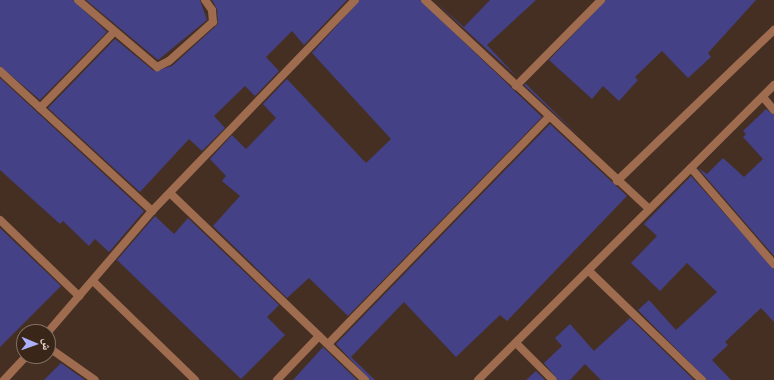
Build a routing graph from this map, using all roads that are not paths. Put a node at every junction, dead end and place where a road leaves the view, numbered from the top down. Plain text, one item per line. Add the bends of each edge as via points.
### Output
1 (78, 0) edge
2 (205, 0) edge
3 (355, 0) edge
4 (425, 0) edge
5 (601, 0) edge
6 (774, 30) edge
7 (113, 33) junction
8 (0, 70) edge
9 (774, 85) edge
10 (516, 86) junction
11 (763, 97) junction
12 (40, 108) junction
13 (774, 110) edge
14 (549, 117) junction
15 (691, 168) junction
16 (617, 181) junction
17 (171, 194) junction
18 (649, 209) junction
19 (152, 211) junction
20 (0, 220) edge
21 (774, 264) edge
22 (590, 272) junction
23 (93, 281) junction
24 (79, 296) junction
25 (55, 324) edge
26 (319, 336) junction
27 (516, 343) junction
28 (328, 344) junction
29 (56, 353) edge
30 (19, 364) edge
31 (4, 380) edge
32 (95, 380) edge
33 (195, 380) edge
34 (277, 380) edge
35 (364, 380) edge
36 (478, 380) edge
37 (553, 380) edge
38 (702, 380) edge

1 - 7 street
2 - 7 street via 212,10 213,22 161,66 150,65
3 - 17 street
4 - 10 street
5 - 10 street
6 - 16 street
7 - 12 street
8 - 12 street
9 - 11 street
10 - 14 street
11 - 13 street
11 - 15 street
12 - 19 street
14 - 16 street
14 - 28 street
15 - 18 street
15 - 21 street
16 - 18 street
17 - 19 street
17 - 26 street
18 - 22 street
19 - 23 street
20 - 24 street
22 - 27 street
22 - 38 street
23 - 24 street
23 - 33 street
24 - 25 street
26 - 28 street
26 - 34 street
27 - 36 street
27 - 37 street
28 - 35 street
29 - 32 street
30 - 31 street

